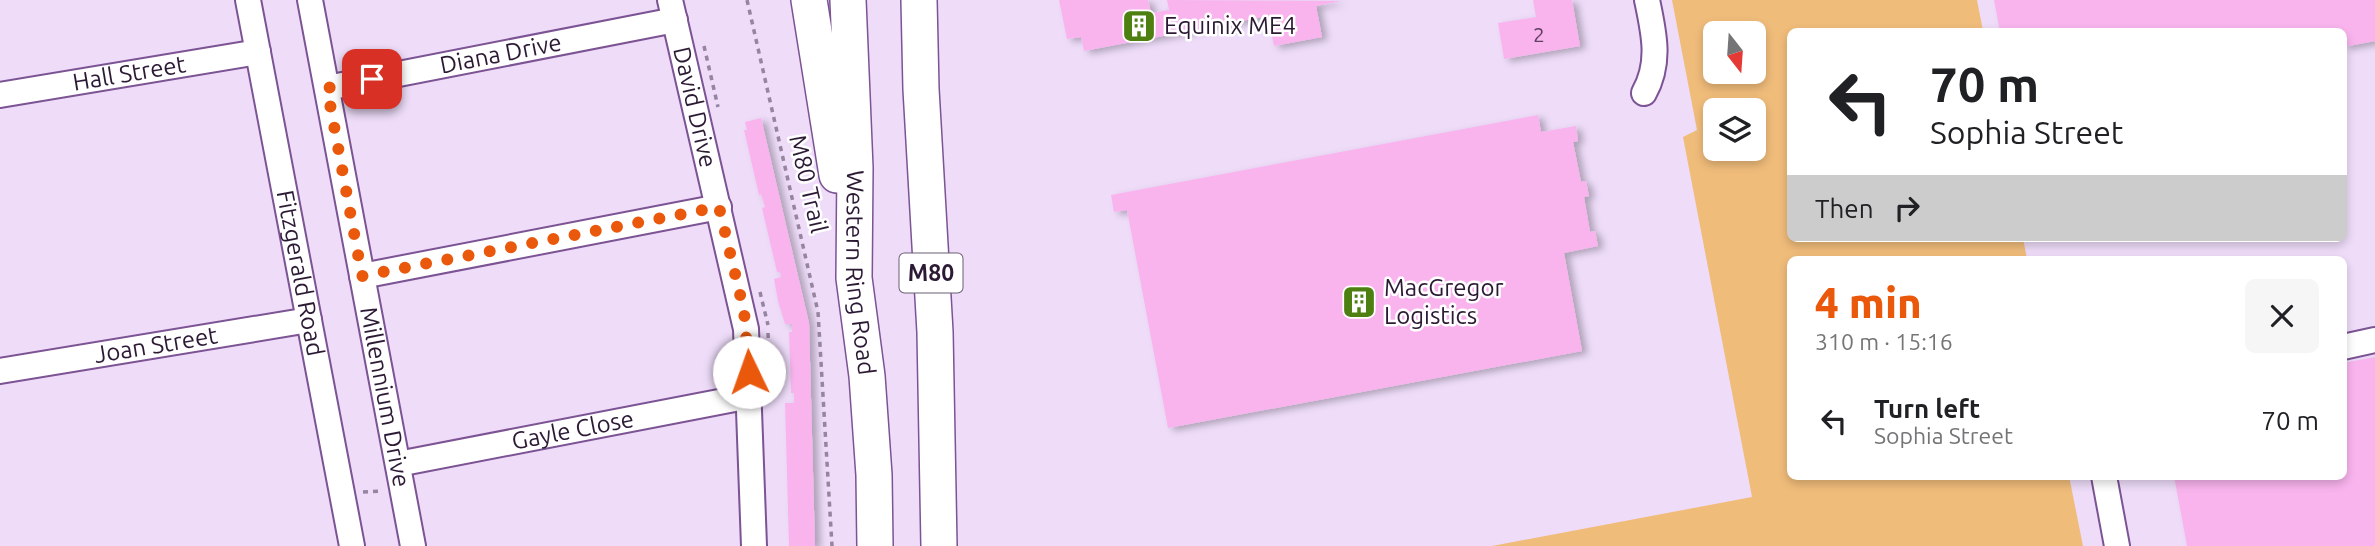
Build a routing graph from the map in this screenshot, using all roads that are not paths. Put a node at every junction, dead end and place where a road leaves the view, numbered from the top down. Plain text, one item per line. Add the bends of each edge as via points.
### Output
1 (248, 0) edge
2 (310, 0) edge
3 (809, 0) edge
4 (848, 0) edge
5 (919, 0) edge
6 (1647, 0) edge
7 (673, 10) edge
8 (258, 52) junction
9 (327, 88) junction
10 (1644, 93) dead end
11 (0, 95) edge
12 (719, 207) junction
13 (362, 276) junction
14 (854, 278) junction
15 (309, 320) junction
16 (2375, 340) edge
17 (2347, 345) edge
18 (0, 370) edge
19 (750, 396) junction
20 (398, 464) junction
21 (2105, 480) edge
22 (352, 546) edge
23 (413, 546) edge
24 (754, 546) edge
25 (875, 546) edge
26 (939, 546) edge
27 (2117, 546) edge

1 - 8 street, Fitzgerald Road
2 - 9 street, Millennium Drive
3 - 14 highway
4 - 14 highway, Western Ring Road
5 - 26 highway, M80
6 - 10 street via 1655,63
7 - 9 street, Diana Drive
7 - 12 street, David Drive
8 - 11 street, Hall Street
8 - 15 street, Fitzgerald Road
9 - 13 street, Millennium Drive
12 - 13 street
12 - 19 street, David Drive via 744,311
13 - 20 street, Millennium Drive
14 - 25 highway, Western Ring Road via 867,376
15 - 18 street, Joan Street
15 - 22 street, Fitzgerald Road
16 - 17 street
19 - 20 street, Gayle Close
19 - 24 street, David Drive
20 - 23 street, Millennium Drive
21 - 27 street

